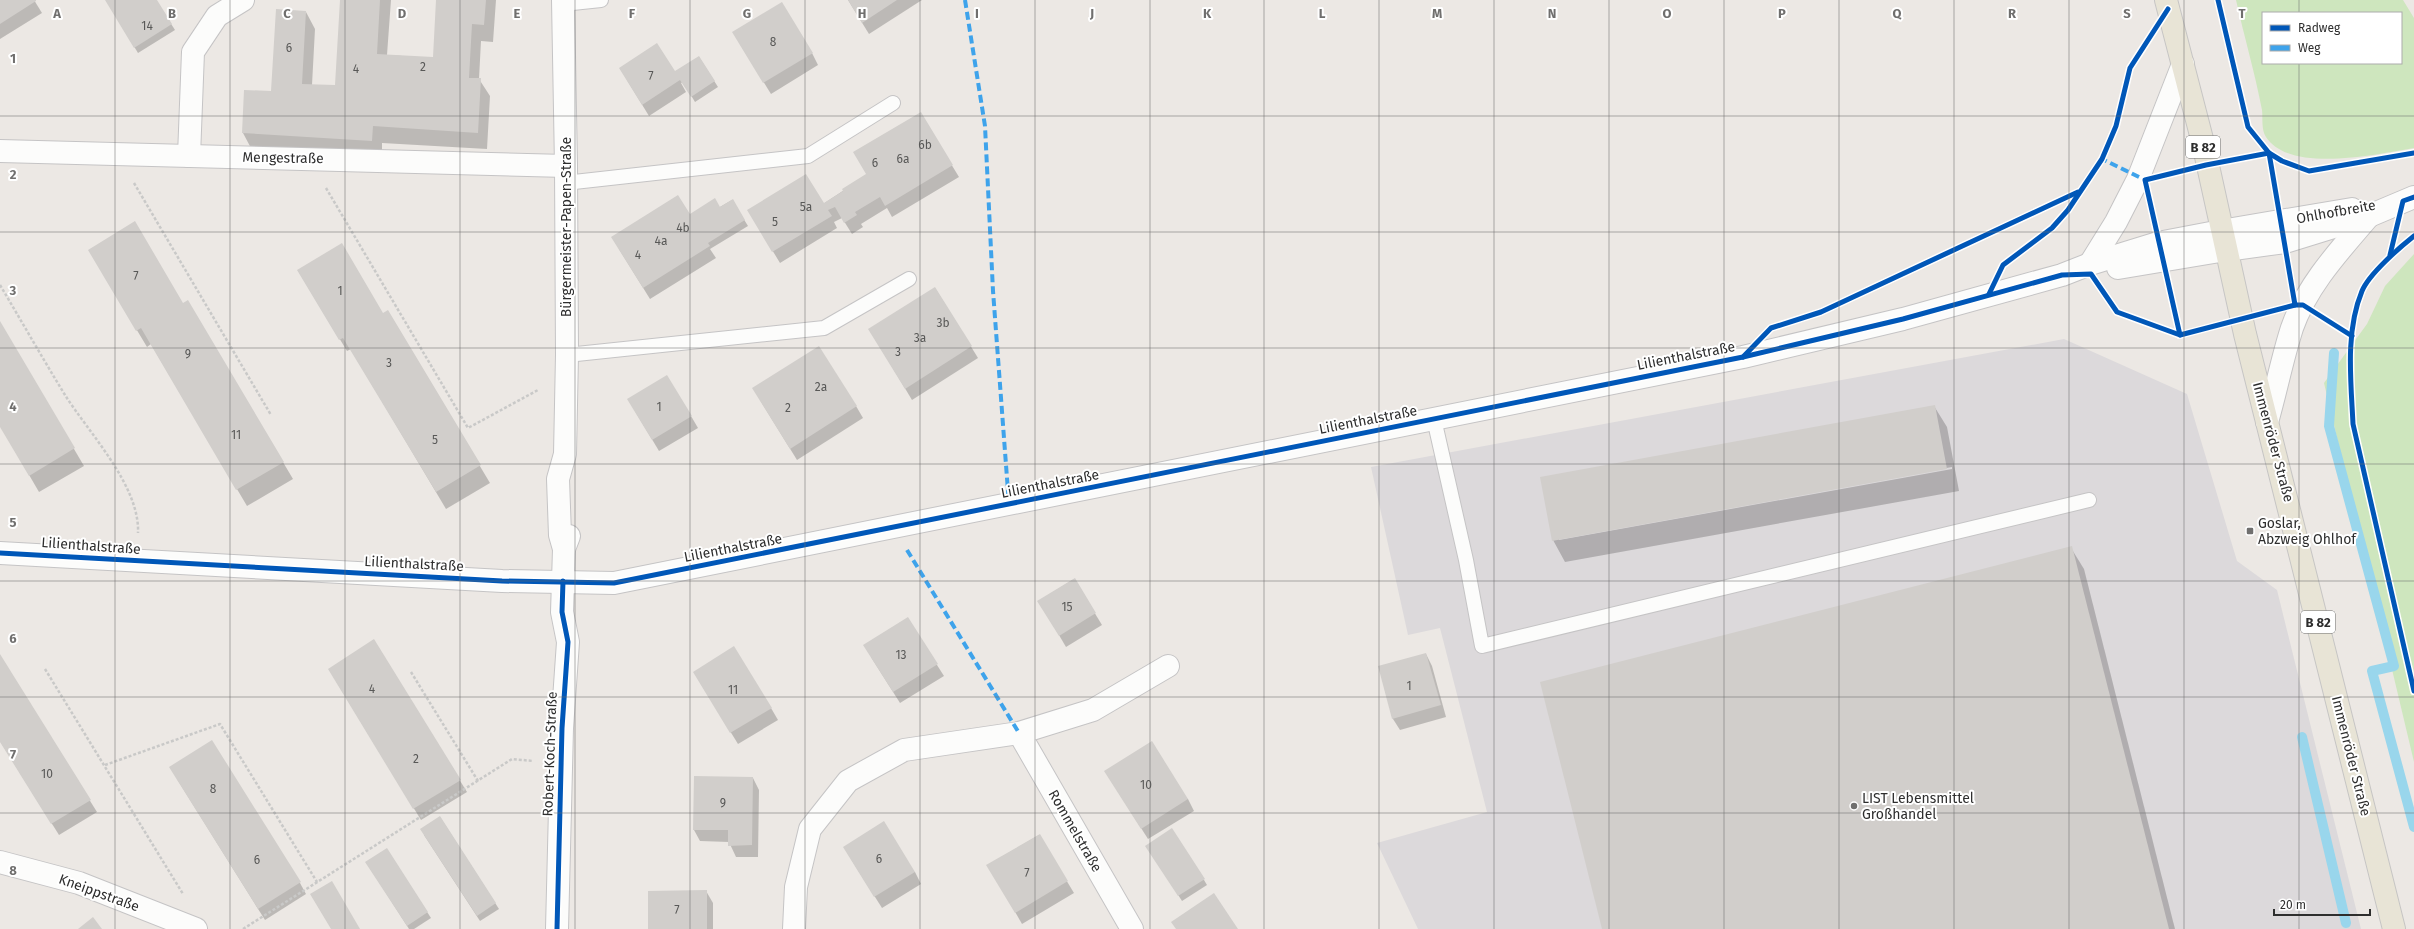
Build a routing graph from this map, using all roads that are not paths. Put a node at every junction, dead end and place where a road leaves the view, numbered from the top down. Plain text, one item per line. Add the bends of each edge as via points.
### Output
1 (243, 0) edge
2 (602, 0) edge
3 (2166, 0) edge
4 (563, 2) edge
5 (2183, 64) junction
6 (894, 104) dead end
7 (0, 150) edge
8 (189, 156) junction
9 (566, 174) junction
10 (2408, 199) edge
11 (2369, 216) junction
12 (2223, 241) junction
13 (2090, 264) junction
14 (2062, 275) junction
15 (909, 279) dead end
16 (566, 365) junction
17 (1434, 419) junction
18 (2267, 422) junction
19 (2089, 500) dead end
20 (0, 553) edge
21 (563, 581) junction
22 (1168, 666) dead end
23 (1019, 733) junction
24 (0, 862) edge
25 (196, 929) edge
26 (557, 929) edge
27 (794, 929) edge
28 (1132, 929) edge
29 (2394, 929) edge

1 - 8 street via 217,16 193,52
2 - 4 lane
3 - 5 main road, Immenröder Straße / B 82
4 - 9 street, Bürgermeister-Papen-Straße
5 - 12 main road, Immenröder Straße / B 82
5 - 13 street via 2138,178 2116,222
6 - 9 lane via 808,156
7 - 8 street, Mengestraße
8 - 9 street, Mengestraße via 308,159
9 - 16 street, Bürgermeister-Papen-Straße
10 - 11 street, Ohlhofbreite
10 - 12 street, Ohlhofbreite
11 - 12 street, Ohlhofbreite via 2284,242
11 - 18 street, Ohlhofbreite via 2323,271 2302,305 2292,328
12 - 13 street, Lilienthalstraße via 2158,243
12 - 14 street, Lilienthalstraße via 2162,259 2090,274
12 - 18 main road, Immenröder Straße / B 82
13 - 14 street, Lilienthalstraße
14 - 17 street, Lilienthalstraße via 1902,319 1743,357
15 - 16 lane via 824,328
16 - 21 street, Bürgermeister-Papen-Straße via 565,454 571,479 569,535 564,549
17 - 19 lane via 1466,560 1482,646
17 - 21 street, Lilienthalstraße via 641,579 614,583
18 - 29 main road, Immenröder Straße / B 82
20 - 21 street, Lilienthalstraße via 502,581
21 - 26 street, Robert-Koch-Straße via 562,612 556,627 553,693 562,728
22 - 23 street via 1093,710
23 - 27 street via 904,750 848,781 810,829 796,887
23 - 28 street, Rommelstraße
24 - 25 street, Kneippstraße via 79,883

